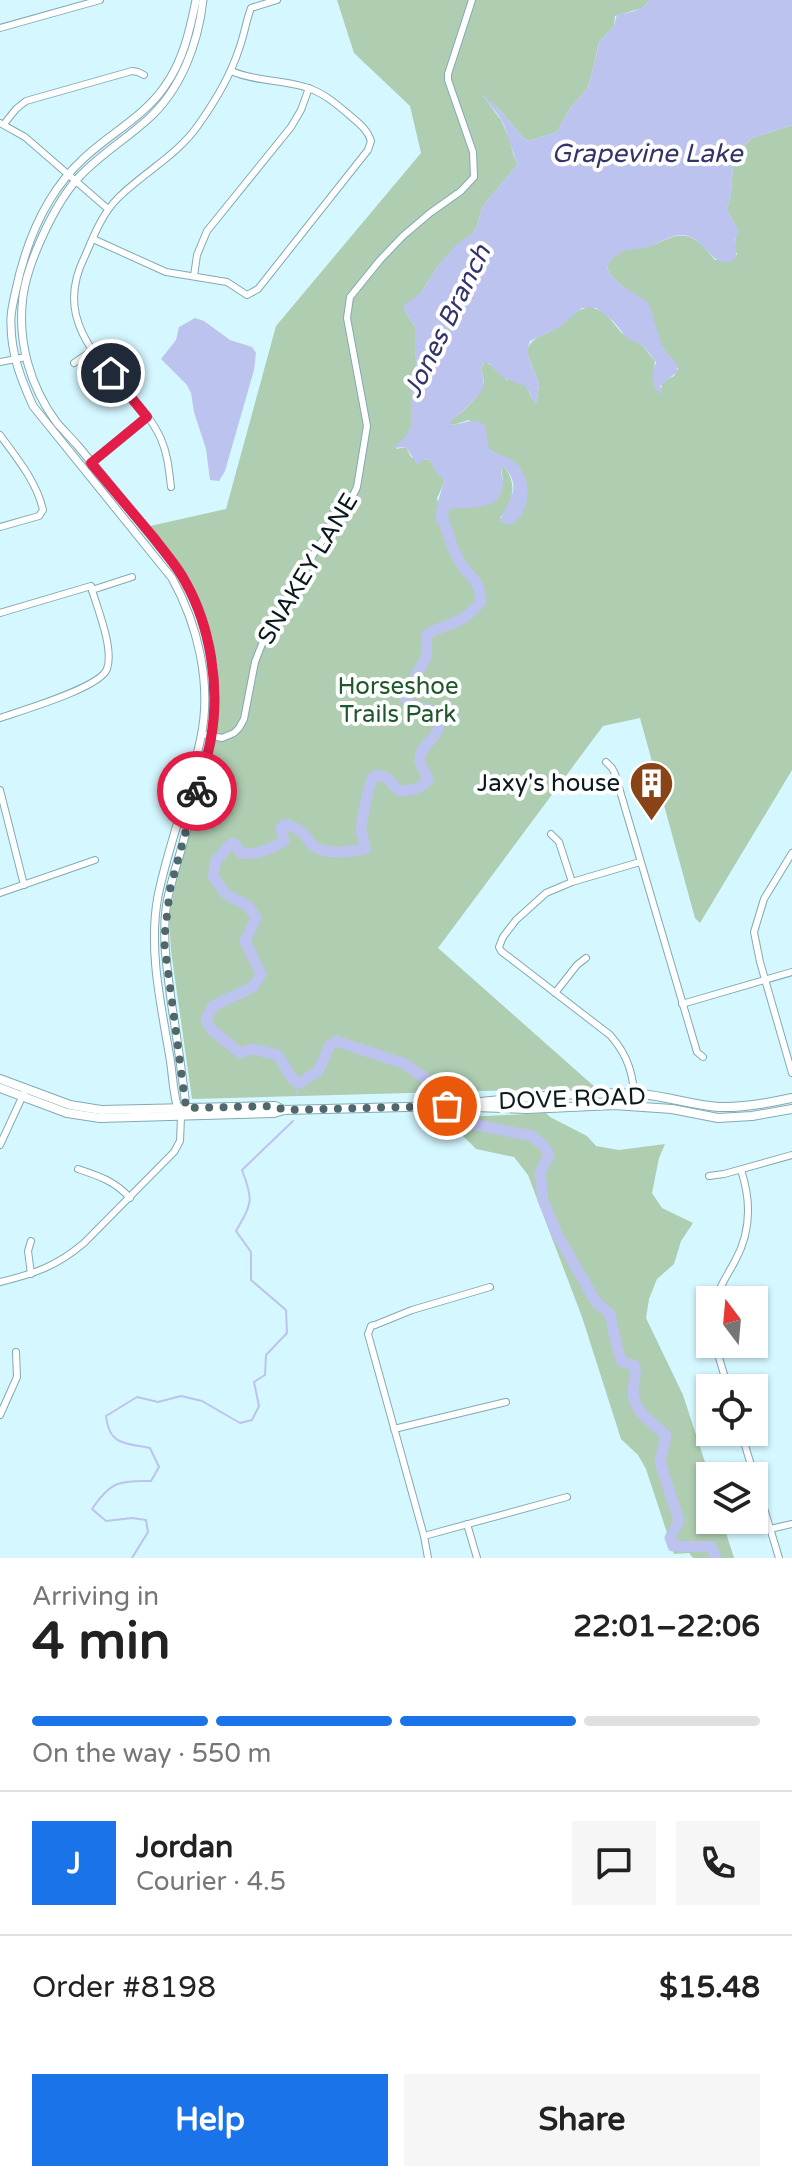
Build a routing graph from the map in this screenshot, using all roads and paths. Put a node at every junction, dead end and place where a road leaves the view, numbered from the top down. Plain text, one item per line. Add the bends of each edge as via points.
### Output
1 (58, 0) edge
2 (100, 0) edge
3 (196, 0) edge
4 (203, 0) edge
5 (277, 0) edge
6 (472, 0) edge
7 (61, 11) junction
8 (0, 28) edge
9 (231, 71) junction
10 (144, 75) dead end
11 (309, 88) junction
12 (2, 123) edge
13 (67, 175) junction
14 (75, 181) junction
15 (108, 209) junction
16 (93, 239) junction
17 (194, 276) junction
18 (93, 350) junction
19 (26, 357) junction
20 (15, 359) junction
21 (0, 362) edge
22 (74, 363) dead end
23 (147, 417) junction
24 (0, 435) edge
25 (91, 463) junction
26 (83, 469) junction
27 (171, 487) dead end
28 (0, 527) edge
29 (132, 577) dead end
30 (92, 590) junction
31 (0, 613) edge
32 (0, 718) edge
33 (202, 734) junction
34 (212, 736) junction
35 (606, 762) dead end
36 (0, 790) edge
37 (551, 834) dead end
38 (792, 853) edge
39 (95, 860) dead end
40 (640, 862) junction
41 (572, 882) junction
42 (24, 885) junction
43 (0, 893) edge
44 (586, 958) dead end
45 (792, 972) edge
46 (765, 980) junction
47 (555, 993) junction
48 (682, 1004) junction
49 (790, 1050) edge
50 (703, 1057) dead end
51 (792, 1073) edge
52 (0, 1079) edge
53 (0, 1088) edge
54 (24, 1094) junction
55 (635, 1094) junction
56 (674, 1098) junction
57 (792, 1098) edge
58 (635, 1105) junction
59 (447, 1106) junction
60 (672, 1109) junction
61 (792, 1109) edge
62 (181, 1111) junction
63 (0, 1145) edge
64 (792, 1155) edge
65 (78, 1169) dead end
66 (741, 1170) junction
67 (709, 1176) dead end
68 (130, 1198) junction
69 (31, 1241) dead end
70 (31, 1274) junction
71 (0, 1282) edge
72 (722, 1286) edge
73 (490, 1287) dead end
74 (16, 1352) dead end
75 (506, 1402) dead end
76 (0, 1415) edge
77 (394, 1429) junction
78 (745, 1446) edge
79 (567, 1497) dead end
80 (467, 1524) junction
81 (792, 1524) edge
82 (770, 1529) junction
83 (424, 1536) junction
84 (428, 1558) edge
85 (477, 1558) edge
86 (779, 1558) edge

1 - 7 street
2 - 7 street
3 - 13 street via 167,84
4 - 14 street via 198,32 175,86 157,110
5 - 9 street via 251,8
6 - 34 street, SNAKEY LANE via 448,80 473,152 474,177 403,236 350,297 348,330 367,426 357,487 262,644 239,728 227,737
7 - 8 street
9 - 11 street
9 - 15 street via 187,140
10 - 12 street via 132,71 26,101
11 - 17 street via 291,127 207,231
11 - 17 street via 364,128 371,141 368,150 258,289 247,295 227,282
12 - 13 street
13 - 14 street
13 - 20 street via 49,201 21,267 10,323
14 - 15 street
14 - 19 street via 60,201 27,279 21,314
15 - 16 street
16 - 17 street via 166,272
16 - 18 street via 73,300 78,324
18 - 22 street
18 - 23 street
19 - 20 street
19 - 25 street via 41,398
20 - 21 street
20 - 26 street via 33,406
23 - 25 street
23 - 27 street via 163,442
24 - 28 street via 42,504 39,516
25 - 26 street
25 - 34 street via 169,557 196,604 212,667
26 - 33 street via 163,565 182,598 203,668
29 - 30 street
30 - 31 street via 91,586
30 - 32 street via 108,651 104,674 80,689
33 - 34 street
33 - 62 street via 158,896 155,928 156,966
34 - 62 street via 170,889 165,927
35 - 40 street via 615,774
36 - 42 street
37 - 41 street via 559,842
38 - 46 street via 755,924
39 - 42 street
40 - 41 street
40 - 48 street
41 - 47 street via 535,902 499,947
42 - 43 street
44 - 47 street
45 - 46 street
46 - 48 street
46 - 49 street
47 - 55 street via 619,1046 632,1072
48 - 50 street
49 - 51 street
52 - 54 main road, DOVE ROAD
53 - 54 main road, DOVE ROAD
54 - 62 main road, DOVE ROAD via 84,1116 117,1119
54 - 63 street
55 - 56 main road, DOVE ROAD
55 - 58 street
55 - 59 main road, DOVE ROAD
56 - 57 main road, DOVE ROAD via 718,1107
56 - 60 main road
58 - 59 main road, DOVE ROAD
58 - 60 main road, DOVE ROAD
59 - 62 main road, DOVE ROAD
60 - 61 main road, DOVE ROAD via 718,1118
62 - 68 street via 178,1146
64 - 66 street
65 - 68 street via 109,1180
66 - 67 street
66 - 72 street via 749,1202 744,1239
68 - 70 street via 69,1256
69 - 70 street
70 - 71 street
73 - 77 street via 371,1326 369,1339
74 - 76 street via 17,1377
75 - 77 street
77 - 83 street
78 - 82 street
79 - 80 street
80 - 83 street
80 - 85 street
81 - 82 street
82 - 86 street
83 - 84 street

